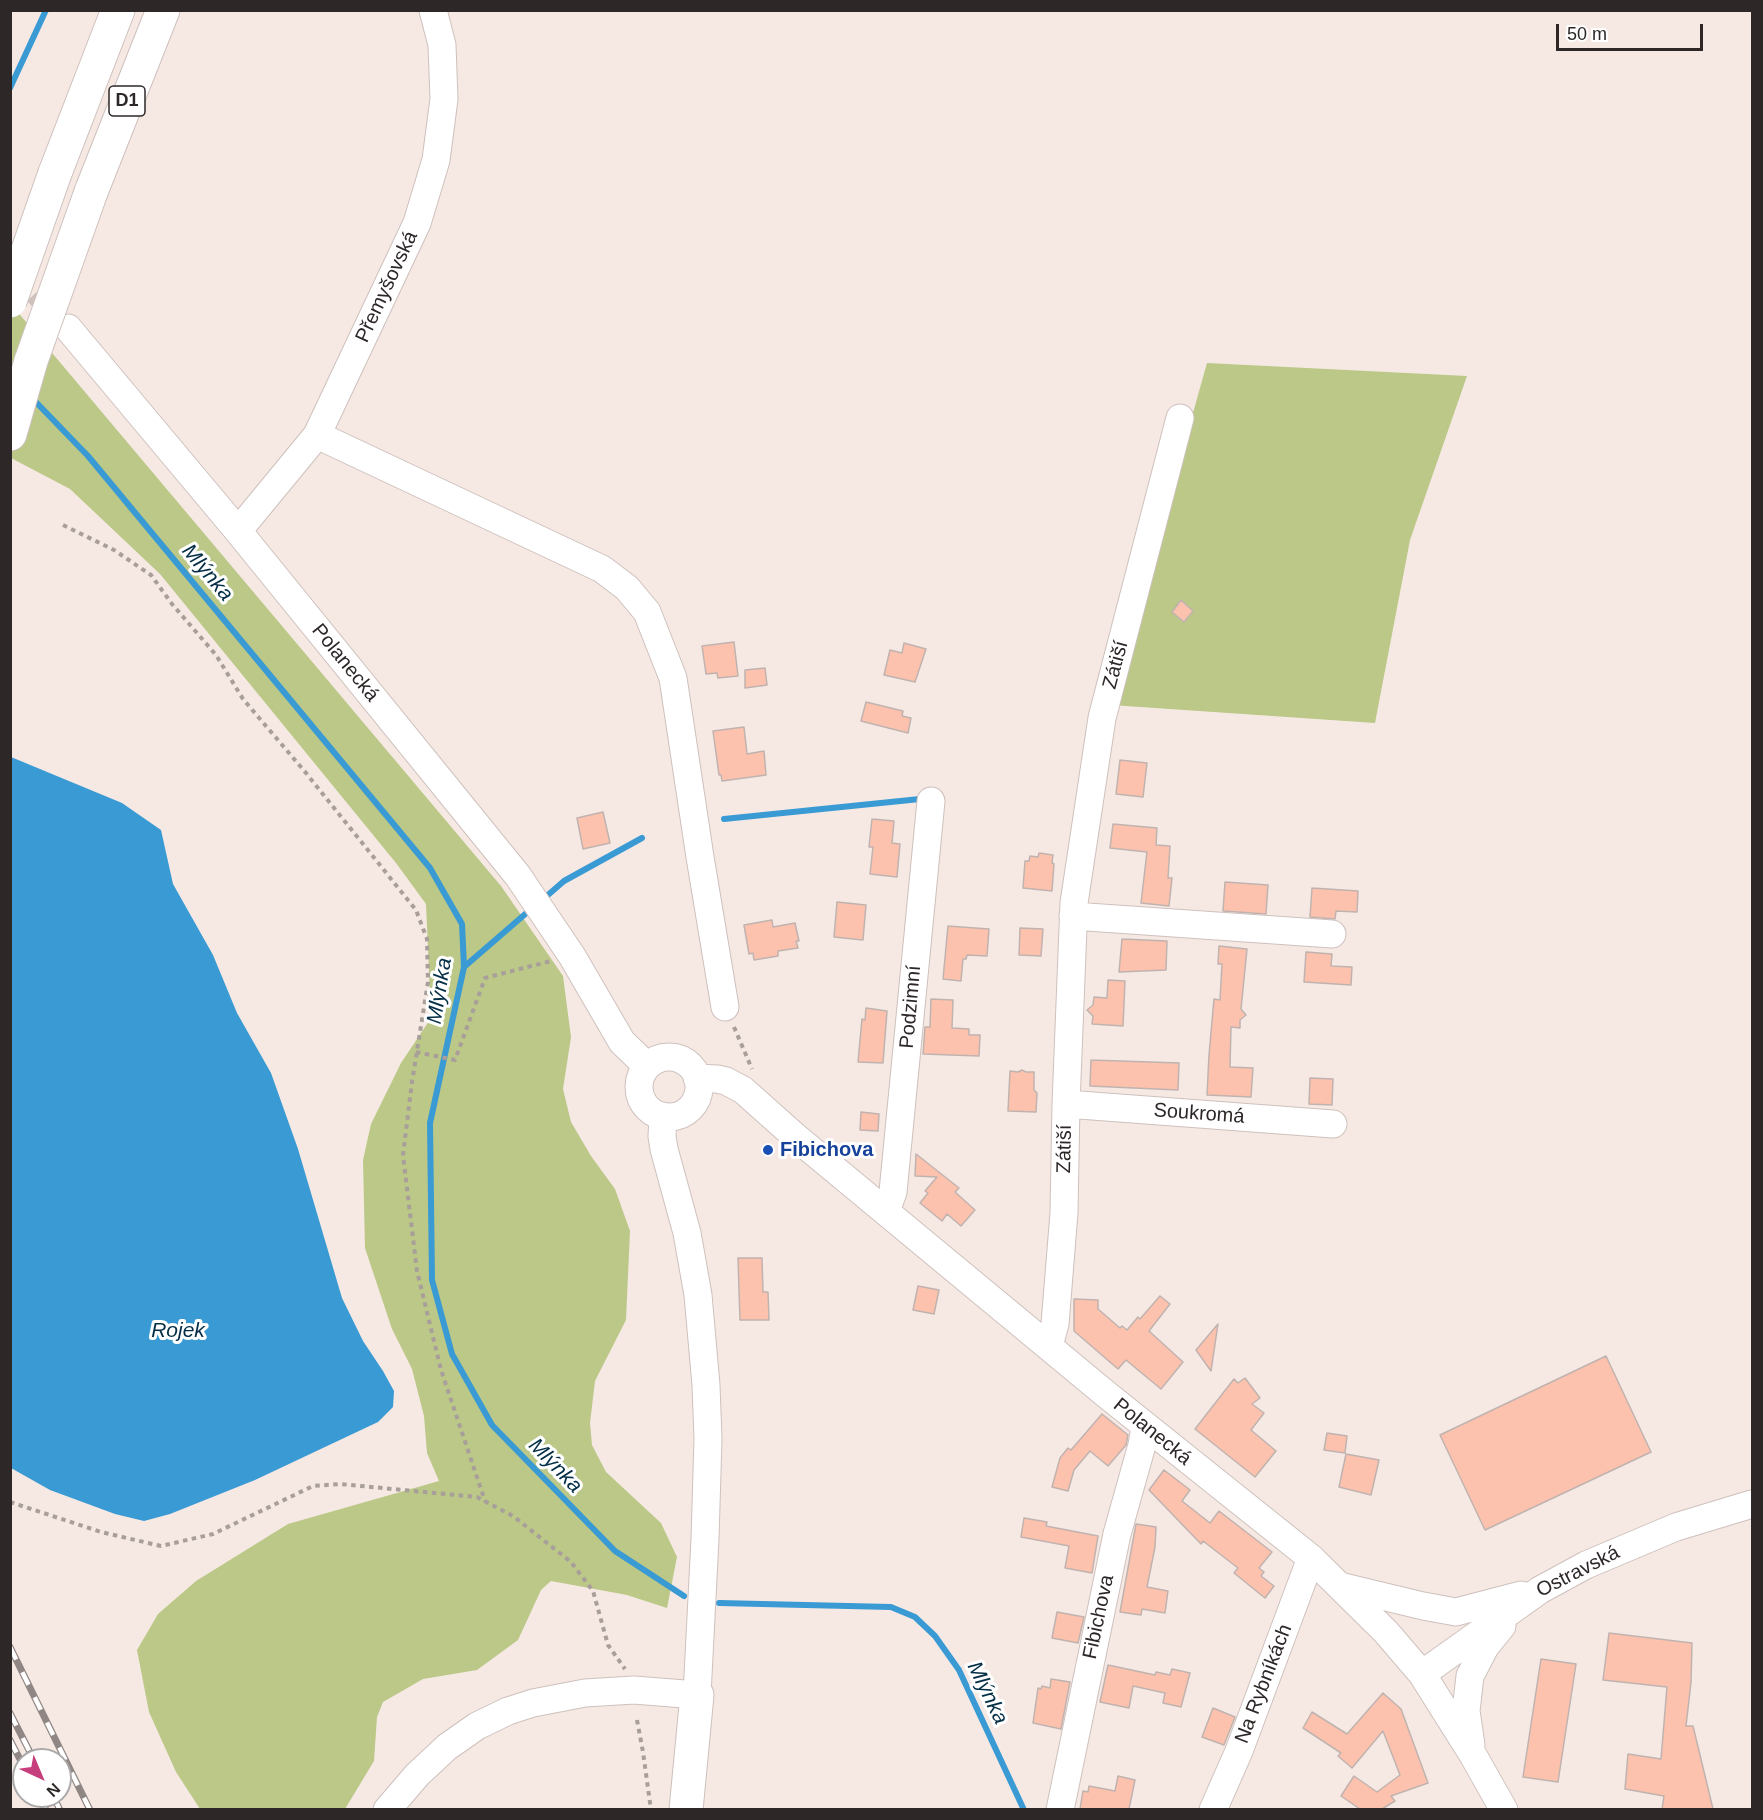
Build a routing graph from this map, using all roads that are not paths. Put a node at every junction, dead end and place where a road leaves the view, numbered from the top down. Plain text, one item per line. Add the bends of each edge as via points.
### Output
1 (118, 10) edge
2 (163, 10) edge
3 (433, 10) edge
4 (10, 301) edge
5 (68, 328) tunnel mouth
6 (1180, 418) dead end
7 (10, 434) edge
8 (317, 435) junction
9 (238, 531) junction
10 (931, 801) dead end
11 (1073, 916) junction
12 (1332, 934) dead end
13 (725, 1007) road end
14 (647, 1066) junction
15 (697, 1078) junction
16 (1066, 1104) junction
17 (663, 1116) junction
18 (1333, 1124) dead end
19 (886, 1211) junction
20 (1050, 1346) junction
21 (1145, 1427) junction
22 (1752, 1504) edge
23 (1311, 1558) junction
24 (1340, 1586) junction
25 (1540, 1590) junction
26 (1422, 1674) junction
27 (697, 1695) junction
28 (1473, 1755) junction
29 (387, 1809) edge
30 (686, 1809) edge
31 (1060, 1809) edge
32 (1213, 1809) edge
33 (1504, 1809) edge

1 - 4 highway, D1, bridge
2 - 7 highway, D1, bridge via 91,192 31,361
3 - 8 street, Přemyšovská via 442,45 444,99 431,182 417,223
5 - 9 street, Polanecká
6 - 11 street, Zátiší via 1102,718
8 - 9 street, Přemyšovská
8 - 13 street via 602,569 627,588 647,612 673,678
9 - 14 street, Polanecká via 518,876 572,956 622,1042
10 - 19 street, Podzimní via 893,1192
11 - 12 street
11 - 16 street, Zátiší
14 - 15 street via 663,1058 676,1058 691,1067
14 - 17 street via 639,1082 640,1096 647,1108
15 - 17 street via 697,1097 689,1108 677,1116
15 - 19 street, Polanecká via 717,1079 743,1090 752,1083 798,1139
16 - 18 street, Soukromá
16 - 20 street, Zátiší via 1064,1213
17 - 27 street via 664,1149 687,1233 698,1295 706,1385 708,1439
19 - 20 street, Polanecká
20 - 21 street, Polanecká
21 - 23 street, Polanecká
21 - 31 street, Fibichova via 1117,1534
22 - 25 street, Ostravská via 1646,1539
23 - 24 street, Polanecká
23 - 32 street, Na Rybníkách via 1239,1751
24 - 25 street via 1456,1612
24 - 26 street, Polanecká
25 - 26 street, Ostravská
25 - 28 street via 1485,1647 1470,1676 1466,1711
26 - 28 street, Polanecká
27 - 29 street via 634,1690 532,1702 477,1726 431,1761
27 - 30 highway
28 - 33 street, Polanecká

